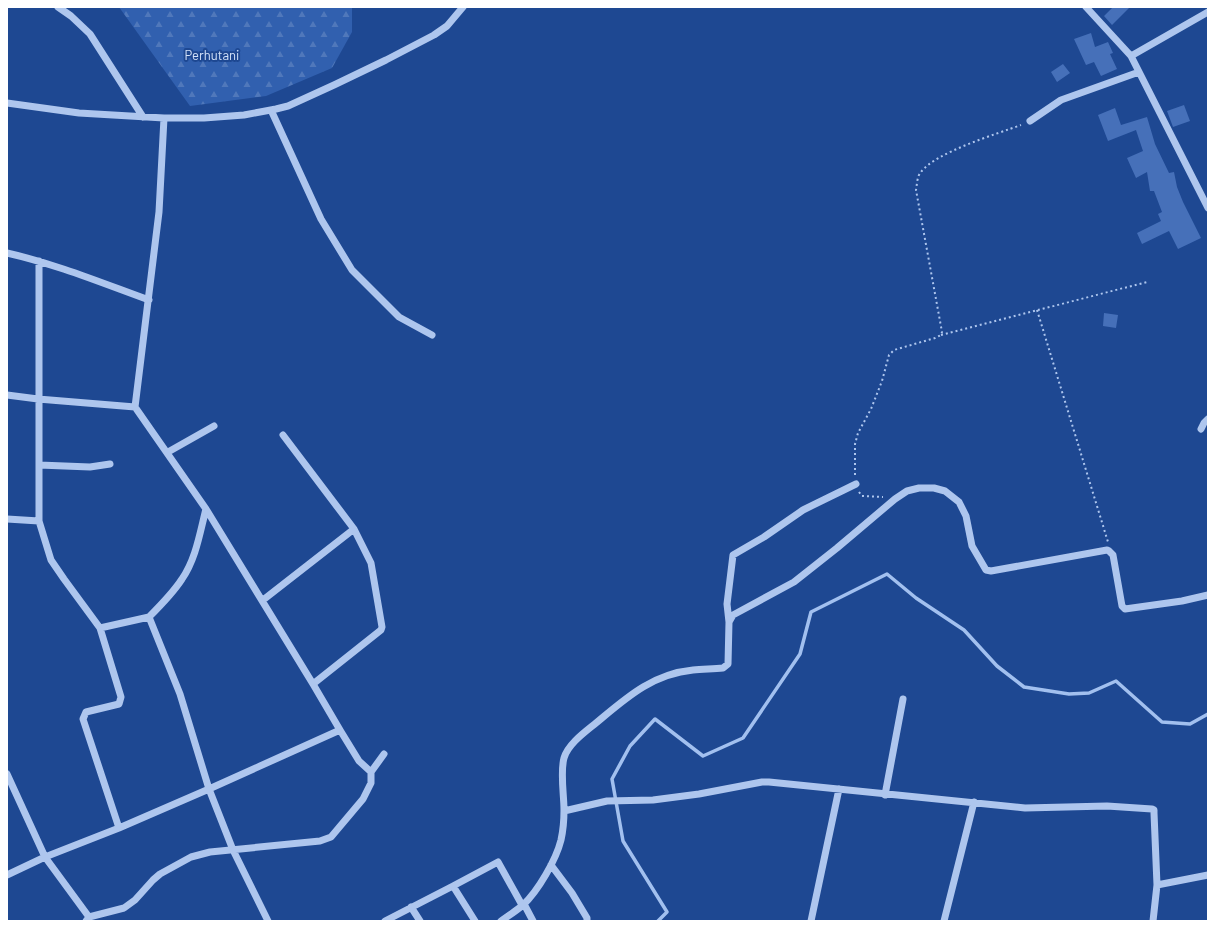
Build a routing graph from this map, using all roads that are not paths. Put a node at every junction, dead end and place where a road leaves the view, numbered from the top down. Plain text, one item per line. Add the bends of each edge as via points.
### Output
1 (463, 7) edge
2 (1086, 7) edge
3 (58, 8) edge
4 (1208, 12) edge
5 (1131, 56) junction
6 (1139, 72) junction
7 (7, 103) edge
8 (271, 110) junction
9 (143, 117) junction
10 (164, 118) junction
11 (1030, 121) road end
12 (1208, 208) edge
13 (7, 253) edge
14 (39, 261) junction
15 (149, 300) junction
16 (432, 335) dead end
17 (7, 395) edge
18 (38, 400) junction
19 (135, 407) junction
20 (1208, 419) edge
21 (214, 426) dead end
22 (1201, 429) dead end
23 (283, 435) dead end
24 (168, 452) junction
25 (110, 464) dead end
26 (39, 465) junction
27 (856, 484) road end
28 (206, 509) junction
29 (7, 519) edge
30 (39, 521) junction
31 (354, 529) junction
32 (1208, 596) edge
33 (262, 600) junction
34 (149, 617) junction
35 (729, 622) junction
36 (100, 628) junction
37 (314, 684) junction
38 (903, 699) dead end
39 (340, 730) junction
40 (384, 754) dead end
41 (370, 772) junction
42 (7, 774) edge
43 (210, 789) junction
44 (839, 789) junction
45 (885, 795) junction
46 (974, 802) junction
47 (564, 811) junction
48 (118, 828) junction
49 (233, 850) junction
50 (45, 857) junction
51 (551, 865) junction
52 (7, 875) edge
53 (1208, 875) edge
54 (1157, 885) junction
55 (453, 886) junction
56 (523, 904) junction
57 (411, 907) junction
58 (88, 920) edge
59 (268, 921) edge
60 (385, 921) edge
61 (420, 921) edge
62 (475, 921) edge
63 (501, 921) edge
64 (533, 921) edge
65 (587, 921) edge
66 (811, 921) edge
67 (944, 921) edge
68 (1153, 921) edge

1 - 8 street via 434,35 334,85 288,106
2 - 5 street
3 - 9 street via 90,34
4 - 5 street
5 - 6 street
6 - 11 street via 1061,100
6 - 12 street
7 - 9 street
8 - 10 street via 204,118
8 - 16 street via 321,219 352,270 399,317
9 - 10 street
10 - 15 street via 159,212
13 - 14 street
14 - 15 street
14 - 18 street
15 - 19 street
17 - 18 street
18 - 19 street
18 - 26 street
19 - 24 street
20 - 22 street
21 - 24 street
23 - 31 street
24 - 28 street
25 - 26 street via 90,467
26 - 30 street
27 - 35 street via 803,510 733,555 726,604
28 - 33 street
28 - 34 street via 189,566 178,584
29 - 30 street
30 - 36 street via 51,560
31 - 33 street
31 - 37 street via 371,564 382,630
32 - 35 street via 1125,609 1122,606 1113,558 1107,550 986,570 972,546 966,516 959,502 945,491 919,488 907,491 895,499 794,582 733,616
33 - 37 street
34 - 36 street
34 - 43 street via 180,694
35 - 47 street via 726,667 692,670 651,682 613,708 576,740 564,757
36 - 48 street via 121,701 119,704 86,712 83,719
37 - 39 street
38 - 45 street
39 - 41 street via 359,761
39 - 43 street
40 - 41 street
41 - 49 street via 371,783 363,799 331,837 320,841
42 - 50 street
43 - 48 street
43 - 49 street
44 - 45 street
44 - 47 street via 762,782 653,800 606,801
44 - 66 street
45 - 46 street
46 - 54 street via 1025,808 1107,806 1153,809
46 - 67 street
47 - 51 street via 561,840
48 - 50 street
49 - 58 street via 191,857 160,874 124,908
49 - 59 street
50 - 52 street
50 - 58 street
51 - 56 street via 540,884
51 - 65 street via 572,893
53 - 54 street
54 - 68 street
55 - 56 street via 498,862
55 - 57 street
55 - 62 street
56 - 63 street
56 - 64 street
57 - 60 street
57 - 61 street

